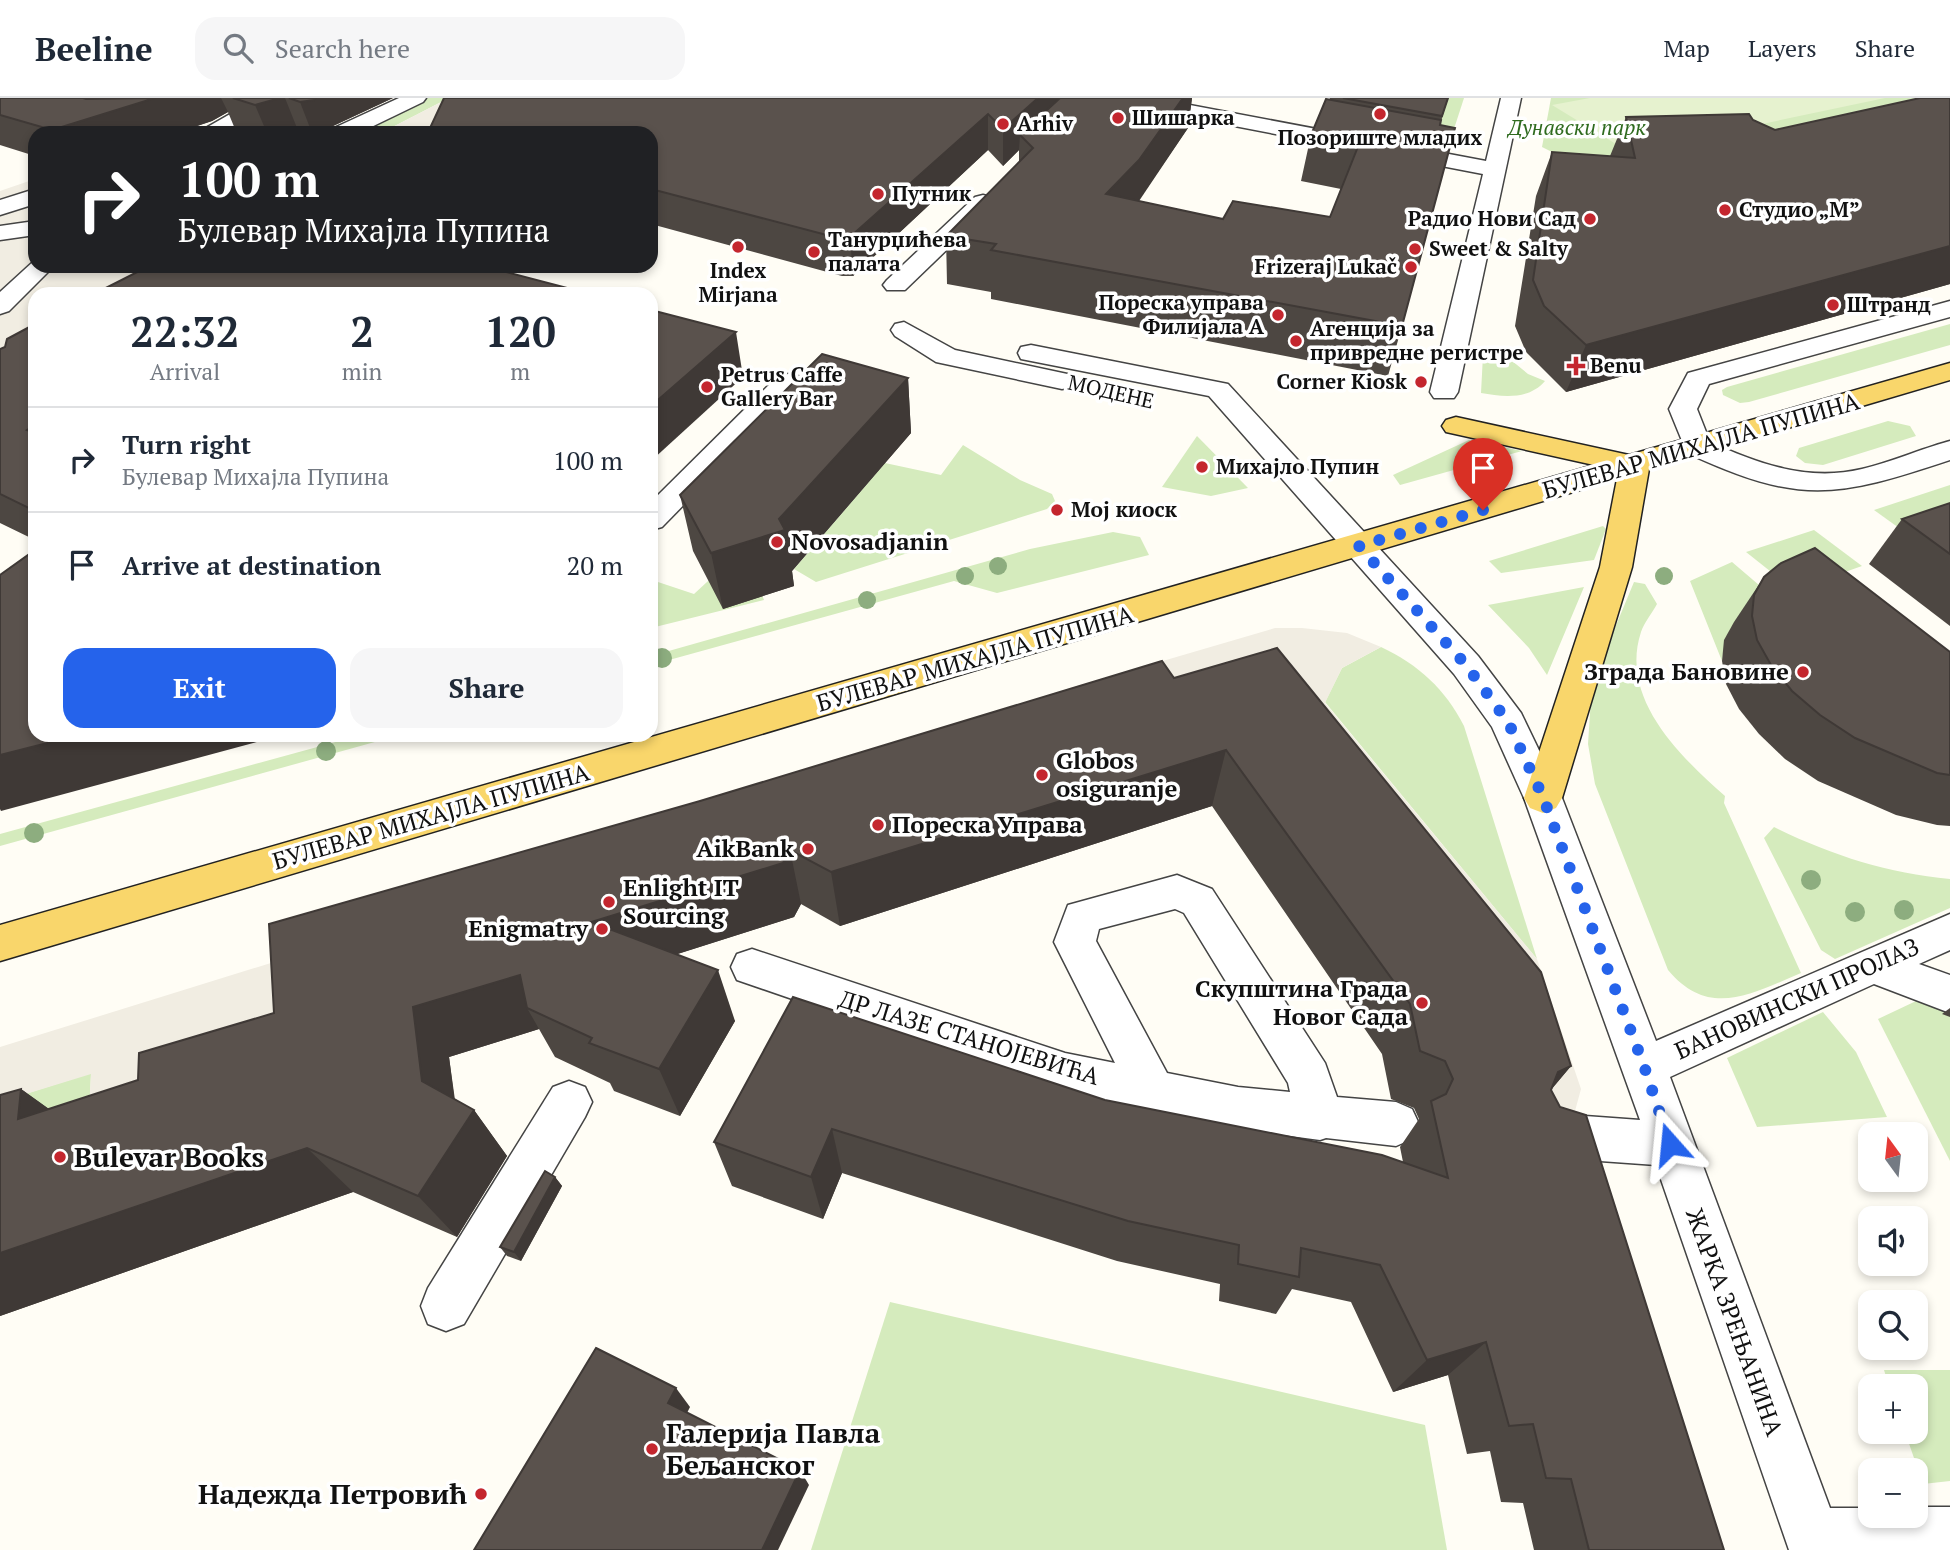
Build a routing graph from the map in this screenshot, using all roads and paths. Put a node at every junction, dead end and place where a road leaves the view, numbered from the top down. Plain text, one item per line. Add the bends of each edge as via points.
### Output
1 (274, 98) edge
2 (416, 98) edge
3 (1120, 98) edge
4 (1511, 98) edge
5 (226, 126) edge
6 (357, 126) edge
7 (1494, 169) junction
8 (1004, 182) edge
9 (28, 198) edge
10 (0, 208) edge
11 (28, 229) edge
12 (0, 233) edge
13 (35, 273) edge
14 (896, 285) dead end
15 (0, 306) edge
16 (1950, 309) edge
17 (904, 330) dead end
18 (1031, 353) dead end
19 (1950, 371) edge
20 (788, 382) dead end
21 (1444, 392) dead end
22 (1456, 426) dead end
23 (1697, 447) junction
24 (1950, 450) edge
25 (1635, 465) junction
26 (1303, 486) junction
27 (658, 513) edge
28 (1359, 546) junction
29 (1543, 797) junction
30 (1950, 931) edge
31 (0, 943) edge
32 (1872, 965) junction
33 (752, 967) dead end
34 (1950, 993) edge
35 (1644, 1066) junction
36 (1153, 1091) junction
37 (569, 1102) dead end
38 (1320, 1119) junction
39 (1396, 1124) dead end
40 (1538, 1135) edge
41 (1670, 1144) junction
42 (446, 1306) dead end
43 (1950, 1535) edge
44 (1814, 1543) edge

1 - 5 street
2 - 6 street
3 - 7 street
4 - 7 street
7 - 21 street
8 - 14 street
9 - 10 street
11 - 12 street
13 - 15 street
16 - 23 street via 1698,379 1683,410
17 - 26 street, МОДЕНЕ via 946,355 1209,415
18 - 26 street, МОДЕНЕ via 1218,390
19 - 23 main road, БУЛЕВАР МИХАЈЛА ПУПИНА
20 - 27 street
22 - 25 main road
23 - 24 street via 1745,470 1808,482 1846,482
23 - 25 main road, БУЛЕВАР МИХАЈЛА ПУПИНА
25 - 28 main road, БУЛЕВАР МИХАЈЛА ПУПИНА
25 - 29 main road via 1616,567
26 - 28 street, МОДЕНЕ
28 - 29 street, ЖАРКА ЗРЕЊАНИНА via 1466,665 1508,722
28 - 31 main road, БУЛЕВАР МИХАЈЛА ПУПИНА
29 - 35 street, ЖАРКА ЗРЕЊАНИНА
30 - 32 street, БАНОВИНСКИ ПРОЛАЗ
32 - 34 street
32 - 35 street, БАНОВИНСКИ ПРОЛАЗ
33 - 36 street, ДР ЛАЗЕ СТАНОЈЕВИЋА via 1065,1073
35 - 41 street, ЖАРКА ЗРЕЊАНИНА
36 - 38 street, ДР ЛАЗЕ СТАНОЈЕВИЋА
36 - 38 street via 1075,942 1082,918 1177,892 1198,901 1310,1077
37 - 42 street
38 - 39 street, ДР ЛАЗЕ СТАНОЈЕВИЋА
40 - 41 street
41 - 44 street, ЖАРКА ЗРЕЊАНИНА
43 - 44 street

